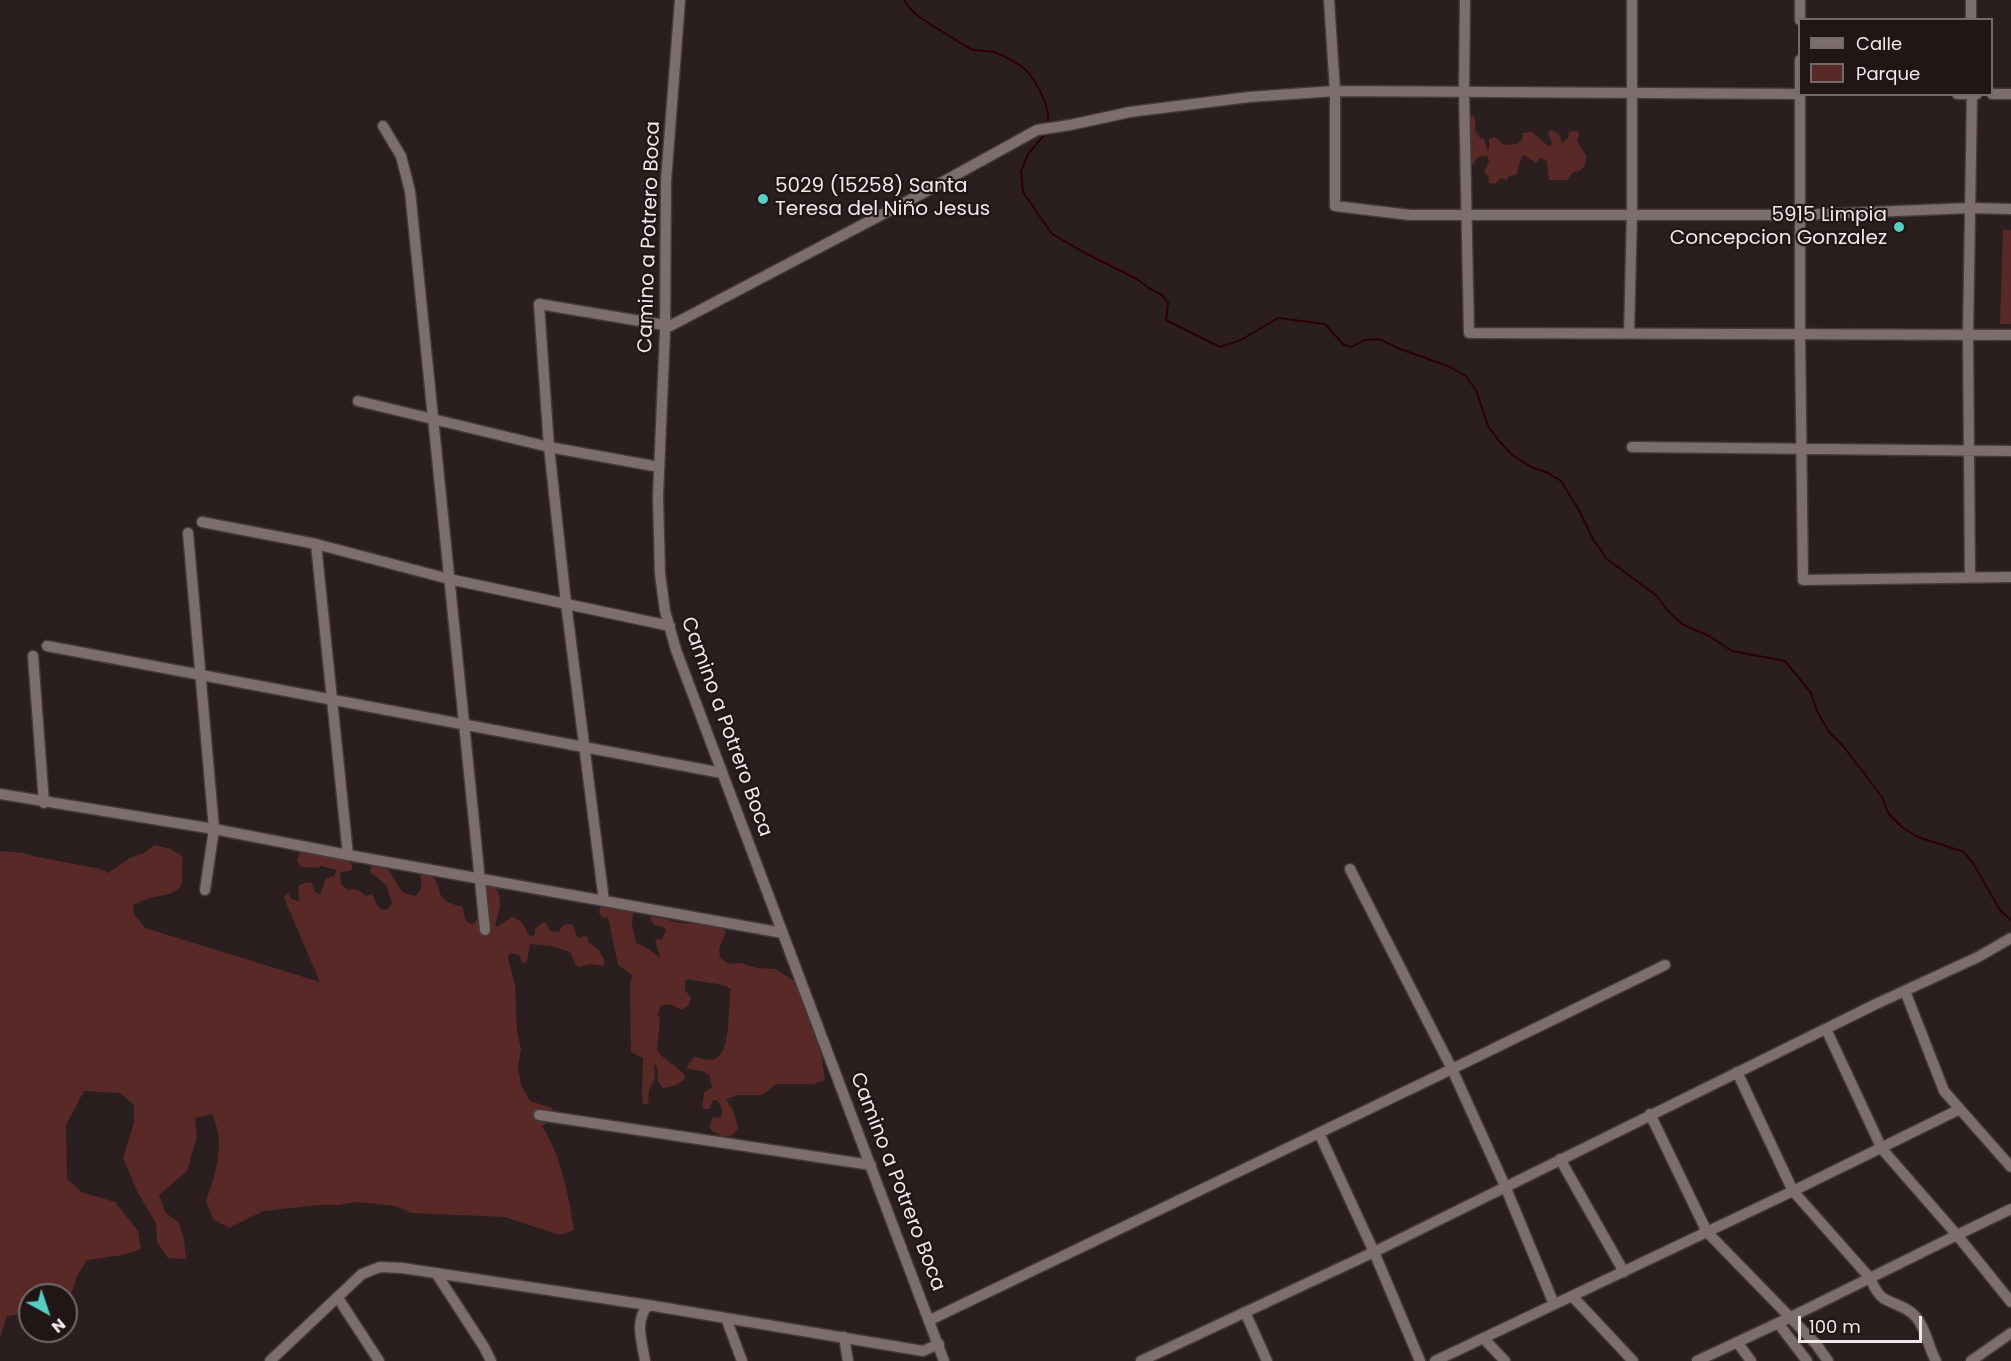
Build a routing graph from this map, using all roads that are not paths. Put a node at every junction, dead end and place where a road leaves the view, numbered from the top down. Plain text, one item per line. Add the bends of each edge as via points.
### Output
1 (680, 0) edge
2 (1329, 0) edge
3 (1465, 0) edge
4 (1632, 0) edge
5 (1800, 0) edge
6 (1971, 0) edge
7 (1800, 18) edge
8 (1971, 18) edge
9 (1335, 91) junction
10 (1464, 92) junction
11 (1632, 93) junction
12 (1798, 94) edge
13 (1993, 94) edge
14 (2011, 94) edge
15 (1799, 96) edge
16 (1975, 96) edge
17 (383, 126) dead end
18 (1970, 208) junction
19 (2011, 209) edge
20 (1632, 213) junction
21 (1466, 214) junction
22 (1799, 215) junction
23 (665, 326) junction
24 (1629, 333) junction
25 (1800, 334) junction
26 (1968, 334) junction
27 (2011, 335) edge
28 (358, 401) dead end
29 (432, 417) junction
30 (549, 447) junction
31 (1632, 447) dead end
32 (1801, 450) junction
33 (1970, 451) junction
34 (2011, 451) edge
35 (659, 467) junction
36 (202, 522) dead end
37 (188, 533) dead end
38 (316, 544) junction
39 (2011, 577) edge
40 (1970, 578) junction
41 (449, 579) junction
42 (566, 603) junction
43 (670, 626) junction
44 (46, 646) dead end
45 (33, 656) dead end
46 (199, 675) junction
47 (332, 698) junction
48 (465, 724) junction
49 (583, 746) junction
50 (723, 773) junction
51 (0, 794) edge
52 (45, 802) junction
53 (213, 829) junction
54 (348, 855) junction
55 (1350, 869) dead end
56 (479, 879) junction
57 (205, 890) dead end
58 (604, 901) junction
59 (485, 930) dead end
60 (783, 933) junction
61 (2011, 938) edge
62 (1665, 965) dead end
63 (1905, 991) junction
64 (1826, 1029) junction
65 (1452, 1070) junction
66 (1737, 1072) junction
67 (1960, 1109) junction
68 (1650, 1114) junction
69 (539, 1115) dead end
70 (1319, 1133) junction
71 (1882, 1149) junction
72 (1560, 1159) junction
73 (871, 1165) junction
74 (2011, 1167) edge
75 (1505, 1186) junction
76 (1793, 1191) junction
77 (2011, 1209) edge
78 (1707, 1232) junction
79 (1957, 1235) junction
80 (1374, 1252) junction
81 (1624, 1272) junction
82 (436, 1273) junction
83 (1870, 1278) junction
84 (1572, 1296) junction
85 (338, 1298) junction
86 (2011, 1302) edge
87 (1554, 1304) junction
88 (648, 1305) junction
89 (1245, 1312) junction
90 (1791, 1317) junction
91 (726, 1318) junction
92 (930, 1320) junction
93 (1778, 1323) junction
94 (2011, 1333) edge
95 (844, 1337) junction
96 (1484, 1339) junction
97 (1737, 1342) junction
98 (939, 1344) junction
99 (270, 1361) edge
100 (379, 1361) edge
101 (491, 1361) edge
102 (645, 1361) edge
103 (742, 1361) edge
104 (848, 1361) edge
105 (944, 1361) edge
106 (1141, 1361) edge
107 (1267, 1361) edge
108 (1420, 1361) edge
109 (1435, 1361) edge
110 (1505, 1361) edge
111 (1633, 1361) edge
112 (1697, 1361) edge
113 (1750, 1361) edge
114 (1807, 1361) edge
115 (1828, 1361) edge
116 (1936, 1361) edge
117 (1971, 1361) edge

1 - 23 street, Camino a Potrero Boca via 666,181
2 - 9 street
3 - 10 street
4 - 11 street
5 - 7 street
6 - 8 street
9 - 10 street
9 - 21 street via 1335,206 1410,215
9 - 23 street via 1130,112 1026,135 921,195 688,318
10 - 11 street
10 - 21 street
11 - 12 street
11 - 20 street
13 - 14 street
15 - 22 street
16 - 18 street
17 - 29 street via 401,156 410,191
18 - 19 street
18 - 22 street
18 - 26 street
20 - 21 street
20 - 22 street
20 - 24 street
21 - 24 street via 1469,333
22 - 25 street
23 - 30 street via 539,304
23 - 35 street, Camino a Potrero Boca
24 - 25 street
25 - 26 street
25 - 32 street
26 - 27 street
26 - 33 street
28 - 29 street
29 - 30 street
29 - 41 street
30 - 35 street
30 - 42 street
31 - 32 street
32 - 33 street
32 - 40 street via 1803,580
33 - 34 street
33 - 40 street
35 - 43 street, Camino a Potrero Boca via 660,574
36 - 38 street
37 - 46 street
38 - 41 street
38 - 47 street
39 - 40 street
41 - 42 street
41 - 48 street
42 - 43 street
42 - 49 street
43 - 50 street, Camino a Potrero Boca
44 - 46 street
45 - 52 street
46 - 47 street
46 - 53 street
47 - 48 street
47 - 54 street
48 - 49 street
48 - 56 street
49 - 50 street
49 - 58 street
50 - 60 street, Camino a Potrero Boca
51 - 52 street
52 - 53 street
53 - 54 street
53 - 57 street
54 - 56 street
55 - 65 street
56 - 58 street
56 - 59 street
58 - 60 street
60 - 73 street, Camino a Potrero Boca
61 - 63 street
62 - 65 street
63 - 64 street
63 - 67 street via 1942,1088
64 - 66 street
64 - 71 street
65 - 70 street
65 - 75 street
66 - 68 street
66 - 76 street
67 - 71 street
67 - 74 street
68 - 72 street
68 - 78 street
69 - 73 street
70 - 80 street
70 - 92 street
71 - 76 street
71 - 79 street
72 - 75 street
72 - 81 street
73 - 92 street, Camino a Potrero Boca
75 - 80 street
75 - 87 street
76 - 78 street
76 - 83 street
77 - 79 street
78 - 81 street
78 - 90 street
79 - 83 street
79 - 86 street
80 - 89 street
80 - 108 street
81 - 84 street
82 - 85 street via 380,1267 362,1275
82 - 88 street
82 - 101 street
83 - 90 street
83 - 116 street via 1883,1298 1910,1310 1916,1317
84 - 87 street
84 - 111 street
85 - 99 street
85 - 100 street
87 - 96 street
88 - 91 street
88 - 102 street via 640,1314 639,1327
89 - 106 street
89 - 107 street
90 - 93 street
90 - 115 street
91 - 95 street
91 - 103 street
92 - 98 street, Camino a Potrero Boca
93 - 97 street
93 - 114 street
94 - 117 street
95 - 98 street via 923,1351
95 - 104 street
96 - 109 street
96 - 110 street
97 - 112 street
97 - 113 street
98 - 105 street, Camino a Potrero Boca

